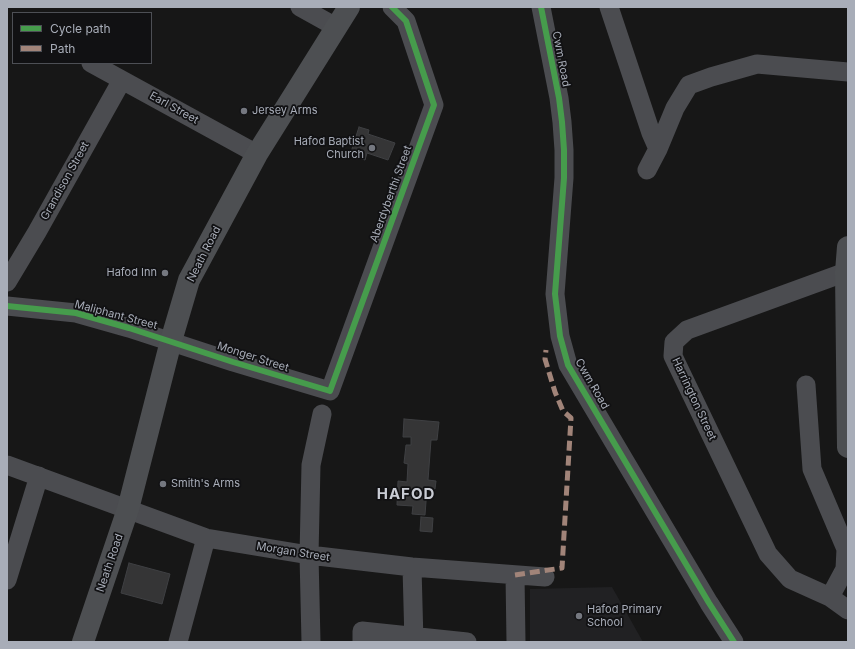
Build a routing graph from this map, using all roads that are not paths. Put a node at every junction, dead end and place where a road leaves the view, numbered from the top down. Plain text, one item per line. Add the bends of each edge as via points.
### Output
1 (300, 7) edge
2 (349, 7) edge
3 (392, 7) edge
4 (541, 7) edge
5 (609, 7) edge
6 (336, 27) junction
7 (93, 64) edge
8 (848, 72) edge
9 (122, 80) junction
10 (658, 149) junction
11 (257, 154) junction
12 (647, 170) dead end
13 (848, 247) edge
14 (846, 272) junction
15 (7, 282) edge
16 (7, 306) edge
17 (171, 341) junction
18 (806, 385) dead end
19 (330, 391) joint
20 (322, 414) dead end
21 (848, 446) edge
22 (7, 465) edge
23 (46, 479) junction
24 (128, 509) junction
25 (206, 538) junction
26 (309, 555) junction
27 (412, 567) junction
28 (515, 575) junction
29 (545, 577) dead end
30 (7, 580) edge
31 (830, 597) junction
32 (848, 610) edge
33 (413, 639) edge
34 (83, 642) edge
35 (178, 642) edge
36 (311, 642) edge
37 (362, 642) edge
38 (466, 642) edge
39 (516, 642) edge
40 (734, 642) edge

1 - 6 street
2 - 6 main road, Neath Road
3 - 19 street, Aberdyberthi Street via 406,21 434,105
4 - 40 street, Cwm Road via 562,122 564,178 555,294 560,336 568,365
5 - 10 street
6 - 11 main road, Neath Road
7 - 9 street, Earl Street
8 - 10 street via 757,64 689,85 675,108
9 - 11 street, Earl Street
9 - 15 street, Grandison Street
10 - 12 street
11 - 17 main road, Neath Road via 189,280
13 - 14 main road
14 - 21 main road
14 - 31 street, Harrington Street via 688,330 674,342 673,356 768,554 790,579
16 - 17 street, Maliphant Street via 76,313
17 - 19 street, Monger Street
17 - 24 main road, Neath Road
18 - 31 street via 812,469 846,549 844,569
20 - 26 street via 311,465
22 - 23 street, Morgan Street
23 - 24 street, Morgan Street
23 - 30 street
24 - 25 street, Morgan Street
24 - 34 main road, Neath Road
25 - 26 street, Morgan Street
25 - 35 street
26 - 27 street, Morgan Street
26 - 36 street
27 - 28 street, Morgan Street
27 - 33 street
28 - 29 street, Morgan Street
28 - 39 street
31 - 32 street, Harrington Street
33 - 37 street via 362,631
33 - 38 street

